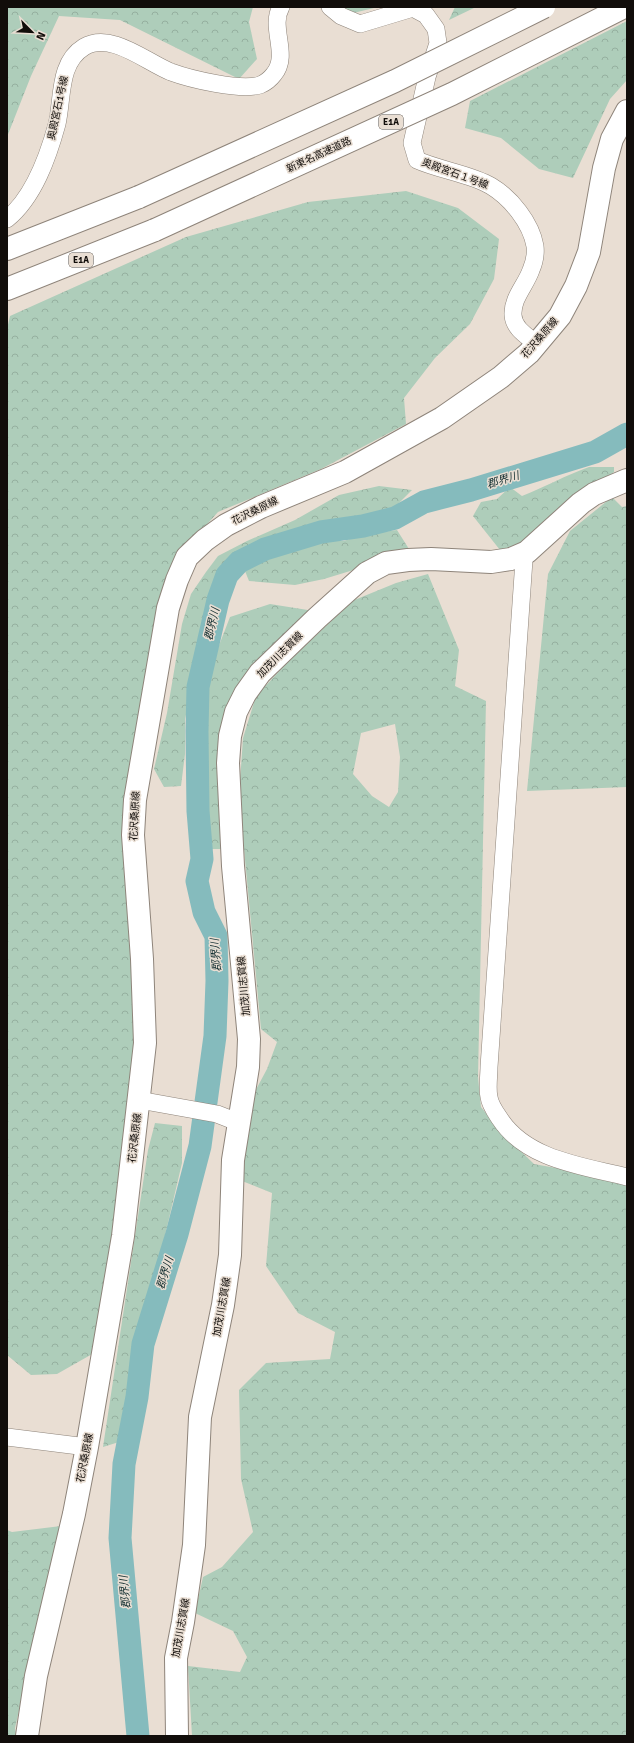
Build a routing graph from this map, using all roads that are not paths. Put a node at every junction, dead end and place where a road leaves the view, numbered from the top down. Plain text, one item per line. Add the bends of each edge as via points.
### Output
1 (281, 7) edge
2 (330, 7) edge
3 (544, 7) edge
4 (624, 7) edge
5 (627, 111) edge
6 (7, 218) edge
7 (7, 249) edge
8 (10, 288) edge
9 (537, 344) junction
10 (627, 480) edge
11 (527, 552) junction
12 (143, 1100) junction
13 (240, 1123) junction
14 (627, 1177) edge
15 (7, 1437) edge
16 (87, 1447) junction
17 (28, 1736) edge
18 (177, 1736) edge

1 - 6 street, 奥殿宮石1号線 via 277,15 278,68 260,85 225,85 171,72 110,43 86,46 74,56 67,67 57,124 40,171 25,200
2 - 9 street, 奥殿宮石１号線 via 341,16 360,24 413,8 426,15 436,29 438,43 412,143 417,160 490,186 505,197 529,228 535,247 534,256 531,270 514,303 513,315 517,328
3 - 7 main road, bridge via 396,81 139,197
4 - 8 main road, 新東名高速道路 / E1A, bridge via 452,94 155,230
5 - 9 main road, 花沢桑原線 via 612,139 604,168 589,252 560,316
9 - 12 main road, 花沢桑原線 via 501,377 442,418 344,472 261,507 226,525 187,557 168,608 135,800 133,835 145,1043
10 - 11 main road, 加茂川志賀線 via 594,494 581,503
11 - 13 main road, 加茂川志賀線 via 510,559 491,562 431,559 386,563 367,573 316,618 260,673 245,694 236,712 230,736 228,763 233,866 249,1039
11 - 14 street via 524,560 489,1059 489,1098 505,1127 531,1148 549,1156
12 - 13 street via 217,1114
12 - 16 main road, 花沢桑原線
13 - 18 main road, 加茂川志賀線 via 233,1160 230,1255 223,1305 200,1417 194,1545 176,1658
15 - 16 street
16 - 17 main road, 花沢桑原線 via 36,1676

